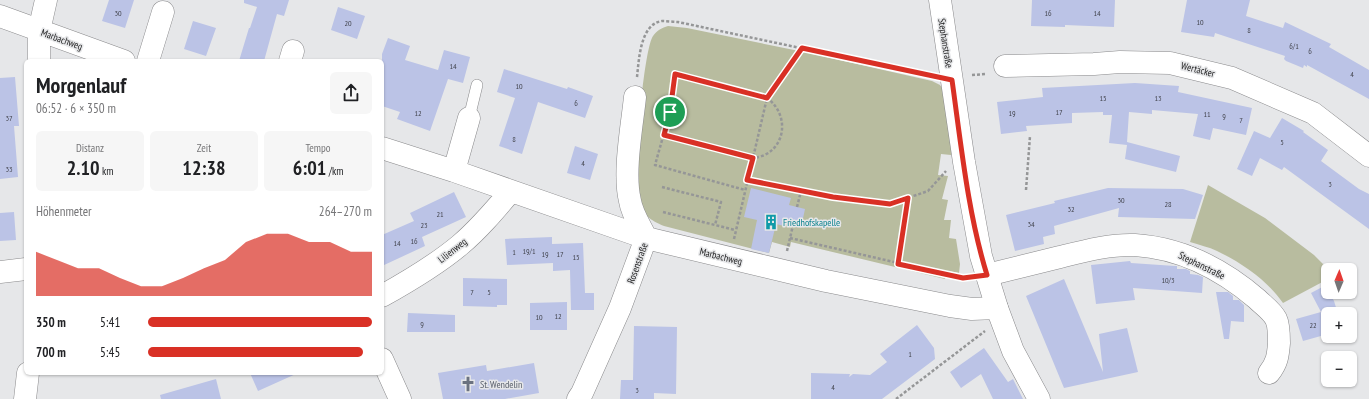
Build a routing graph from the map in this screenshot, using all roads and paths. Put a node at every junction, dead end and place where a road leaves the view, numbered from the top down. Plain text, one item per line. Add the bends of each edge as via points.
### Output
1 (46, 0) edge
2 (940, 0) edge
3 (163, 12) dead end
4 (0, 16) edge
5 (40, 31) junction
6 (802, 48) junction
7 (39, 59) edge
8 (118, 59) edge
9 (149, 59) edge
10 (1005, 66) joint
11 (952, 80) junction
12 (477, 85) dead end
13 (635, 97) joint
14 (767, 98) junction
15 (469, 118) joint
16 (664, 135) junction
17 (1030, 136) dead end
18 (384, 149) edge
19 (1369, 156) edge
20 (753, 158) junction
21 (964, 162) junction
22 (454, 171) junction
23 (747, 180) junction
24 (662, 187) dead end
25 (745, 190) junction
26 (1026, 190) dead end
27 (511, 191) junction
28 (801, 191) junction
29 (908, 198) junction
30 (797, 207) dead end
31 (663, 212) dead end
32 (794, 221) dead end
33 (715, 225) junction
34 (735, 230) junction
35 (646, 238) junction
36 (790, 238) junction
37 (740, 240) dead end
38 (787, 251) dead end
39 (898, 264) junction
40 (24, 269) edge
41 (0, 272) edge
42 (987, 275) junction
43 (384, 295) edge
44 (996, 308) junction
45 (384, 363) edge
46 (1268, 373) dead end
47 (28, 375) edge
48 (25, 399) edge
49 (400, 399) edge
50 (578, 399) edge
51 (896, 399) edge
52 (1039, 399) edge

1 - 5 street
2 - 11 street, Stephanstraße
3 - 9 street
4 - 5 street, Marbachweg
5 - 7 street
5 - 8 street, Marbachweg
6 - 11 path
6 - 13 path via 678,22 661,21 646,32 642,42
6 - 14 path
10 - 11 path via 985,74 962,76
10 - 19 street, Wertäcker via 1170,63 1232,78 1313,113
11 - 21 street, Stephanstraße
12 - 15 lane
13 - 35 street, Rosenstraße via 628,185 630,202
14 - 16 path via 675,74
14 - 20 path
14 - 20 path via 774,103 781,118 781,137 777,145 766,155
15 - 22 street
16 - 20 path
16 - 25 path via 655,165
17 - 26 path
18 - 22 street, Marbachweg
20 - 23 path
21 - 29 path via 948,167 928,191
21 - 42 street, Stephanstraße via 981,256
22 - 27 street, Marbachweg
23 - 25 path
23 - 28 path
24 - 33 path via 721,202
25 - 34 path
27 - 35 street, Marbachweg
27 - 43 street, Lilienweg via 459,246 413,279
28 - 29 path via 890,204
28 - 30 path
29 - 39 path
31 - 33 path
32 - 36 path
33 - 34 path
34 - 37 path via 733,238
35 - 44 street, Marbachweg via 826,282 950,306 972,309
35 - 50 street, Rosenstraße via 620,308
36 - 38 path
36 - 39 path
39 - 42 path via 963,278
40 - 41 street
42 - 44 street, Stephanstraße
42 - 46 street, Stephanstraße via 1117,246 1134,245 1184,254 1235,282 1276,319 1278,353 1276,365
44 - 51 path via 992,326
44 - 52 street, Stephanstraße via 1013,351
45 - 49 street
47 - 48 street

